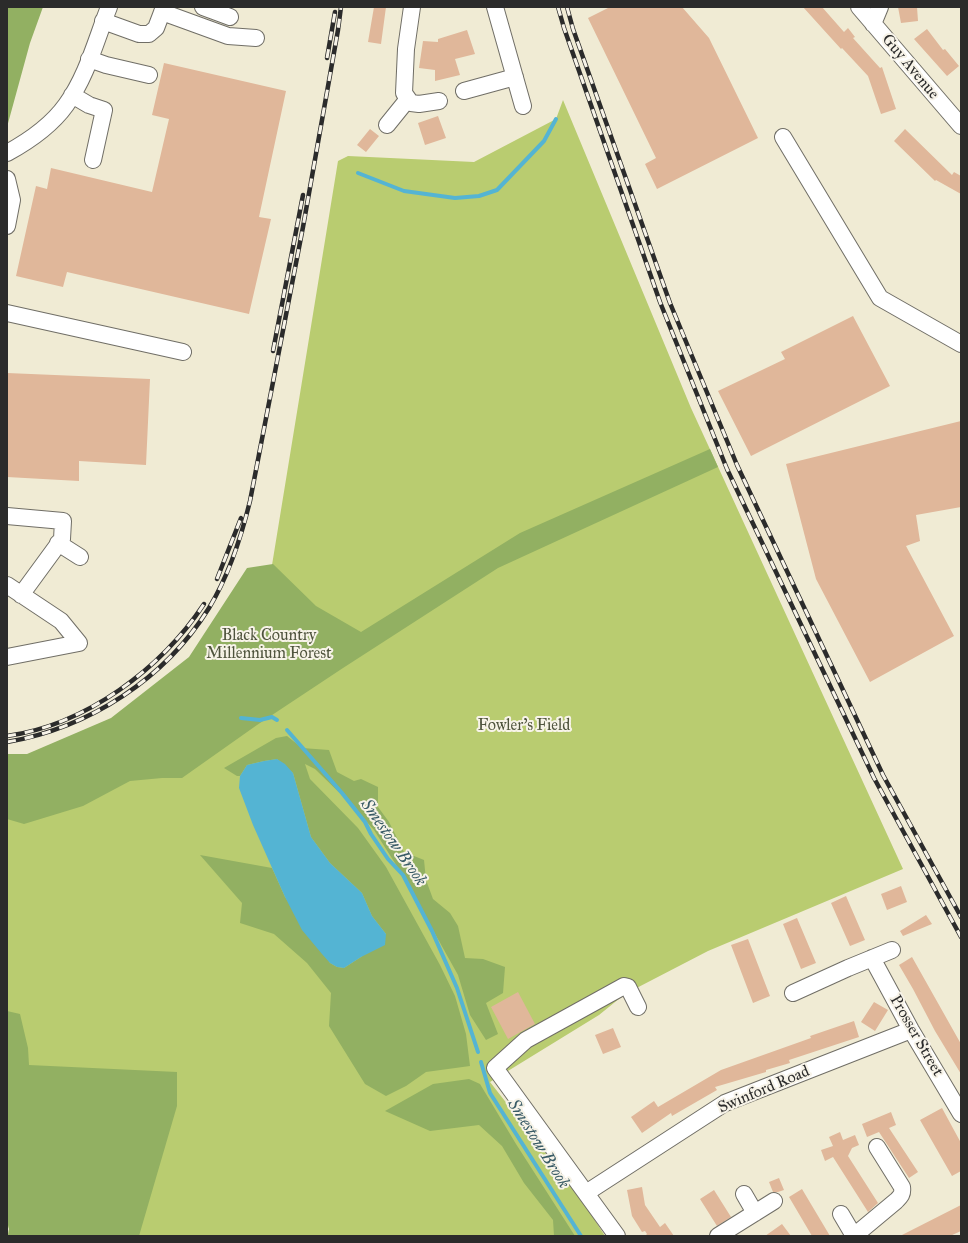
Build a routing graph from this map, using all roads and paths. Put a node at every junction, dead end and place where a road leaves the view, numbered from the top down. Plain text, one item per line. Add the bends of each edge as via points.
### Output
1 (203, 7) edge
2 (412, 7) edge
3 (495, 7) edge
4 (859, 7) edge
5 (880, 7) edge
6 (163, 10) edge
7 (106, 14) edge
8 (230, 17) dead end
9 (874, 24) junction
10 (256, 38) dead end
11 (89, 58) junction
12 (149, 75) dead end
13 (515, 76) junction
14 (464, 91) dead end
15 (72, 95) junction
16 (408, 99) junction
17 (439, 101) dead end
18 (523, 106) dead end
19 (387, 125) dead end
20 (961, 126) edge
21 (783, 137) dead end
22 (7, 153) edge
23 (92, 160) dead end
24 (7, 179) edge
25 (8, 221) edge
26 (7, 313) edge
27 (961, 344) edge
28 (183, 352) dead end
29 (7, 516) edge
30 (55, 548) junction
31 (80, 557) dead end
32 (12, 590) edge
33 (7, 657) edge
34 (892, 950) dead end
35 (872, 958) junction
36 (793, 993) dead end
37 (638, 1007) dead end
38 (911, 1030) junction
39 (961, 1114) edge
40 (877, 1147) dead end
41 (586, 1193) junction
42 (744, 1194) dead end
43 (774, 1201) dead end
44 (755, 1213) junction
45 (841, 1214) dead end
46 (617, 1236) edge
47 (718, 1236) edge
48 (854, 1236) edge

1 - 8 street
2 - 16 street via 406,49 404,93
3 - 13 street
4 - 9 street, Guy Avenue
5 - 9 street
6 - 7 street via 156,28 149,34 139,34
6 - 10 street via 228,36
7 - 11 street
9 - 20 street, Guy Avenue
11 - 12 street via 106,65
11 - 15 street via 82,79
13 - 14 street
13 - 18 street
15 - 22 street via 49,125
15 - 23 street via 89,106 104,110
16 - 17 street via 411,103 419,104
16 - 19 street
21 - 27 street via 880,298
24 - 25 street via 12,200
26 - 28 street
29 - 30 street via 63,521 62,539
30 - 31 street
30 - 32 street
32 - 33 street via 61,621 79,643
34 - 35 street
35 - 36 street
35 - 38 street, Prosser Street
37 - 41 street via 628,987 624,986 526,1040 495,1068
38 - 39 street, Prosser Street
38 - 41 street, Swinford Road via 725,1104
40 - 48 street via 903,1191 896,1201
41 - 46 street
42 - 44 street
43 - 44 street
44 - 47 street
45 - 48 street

